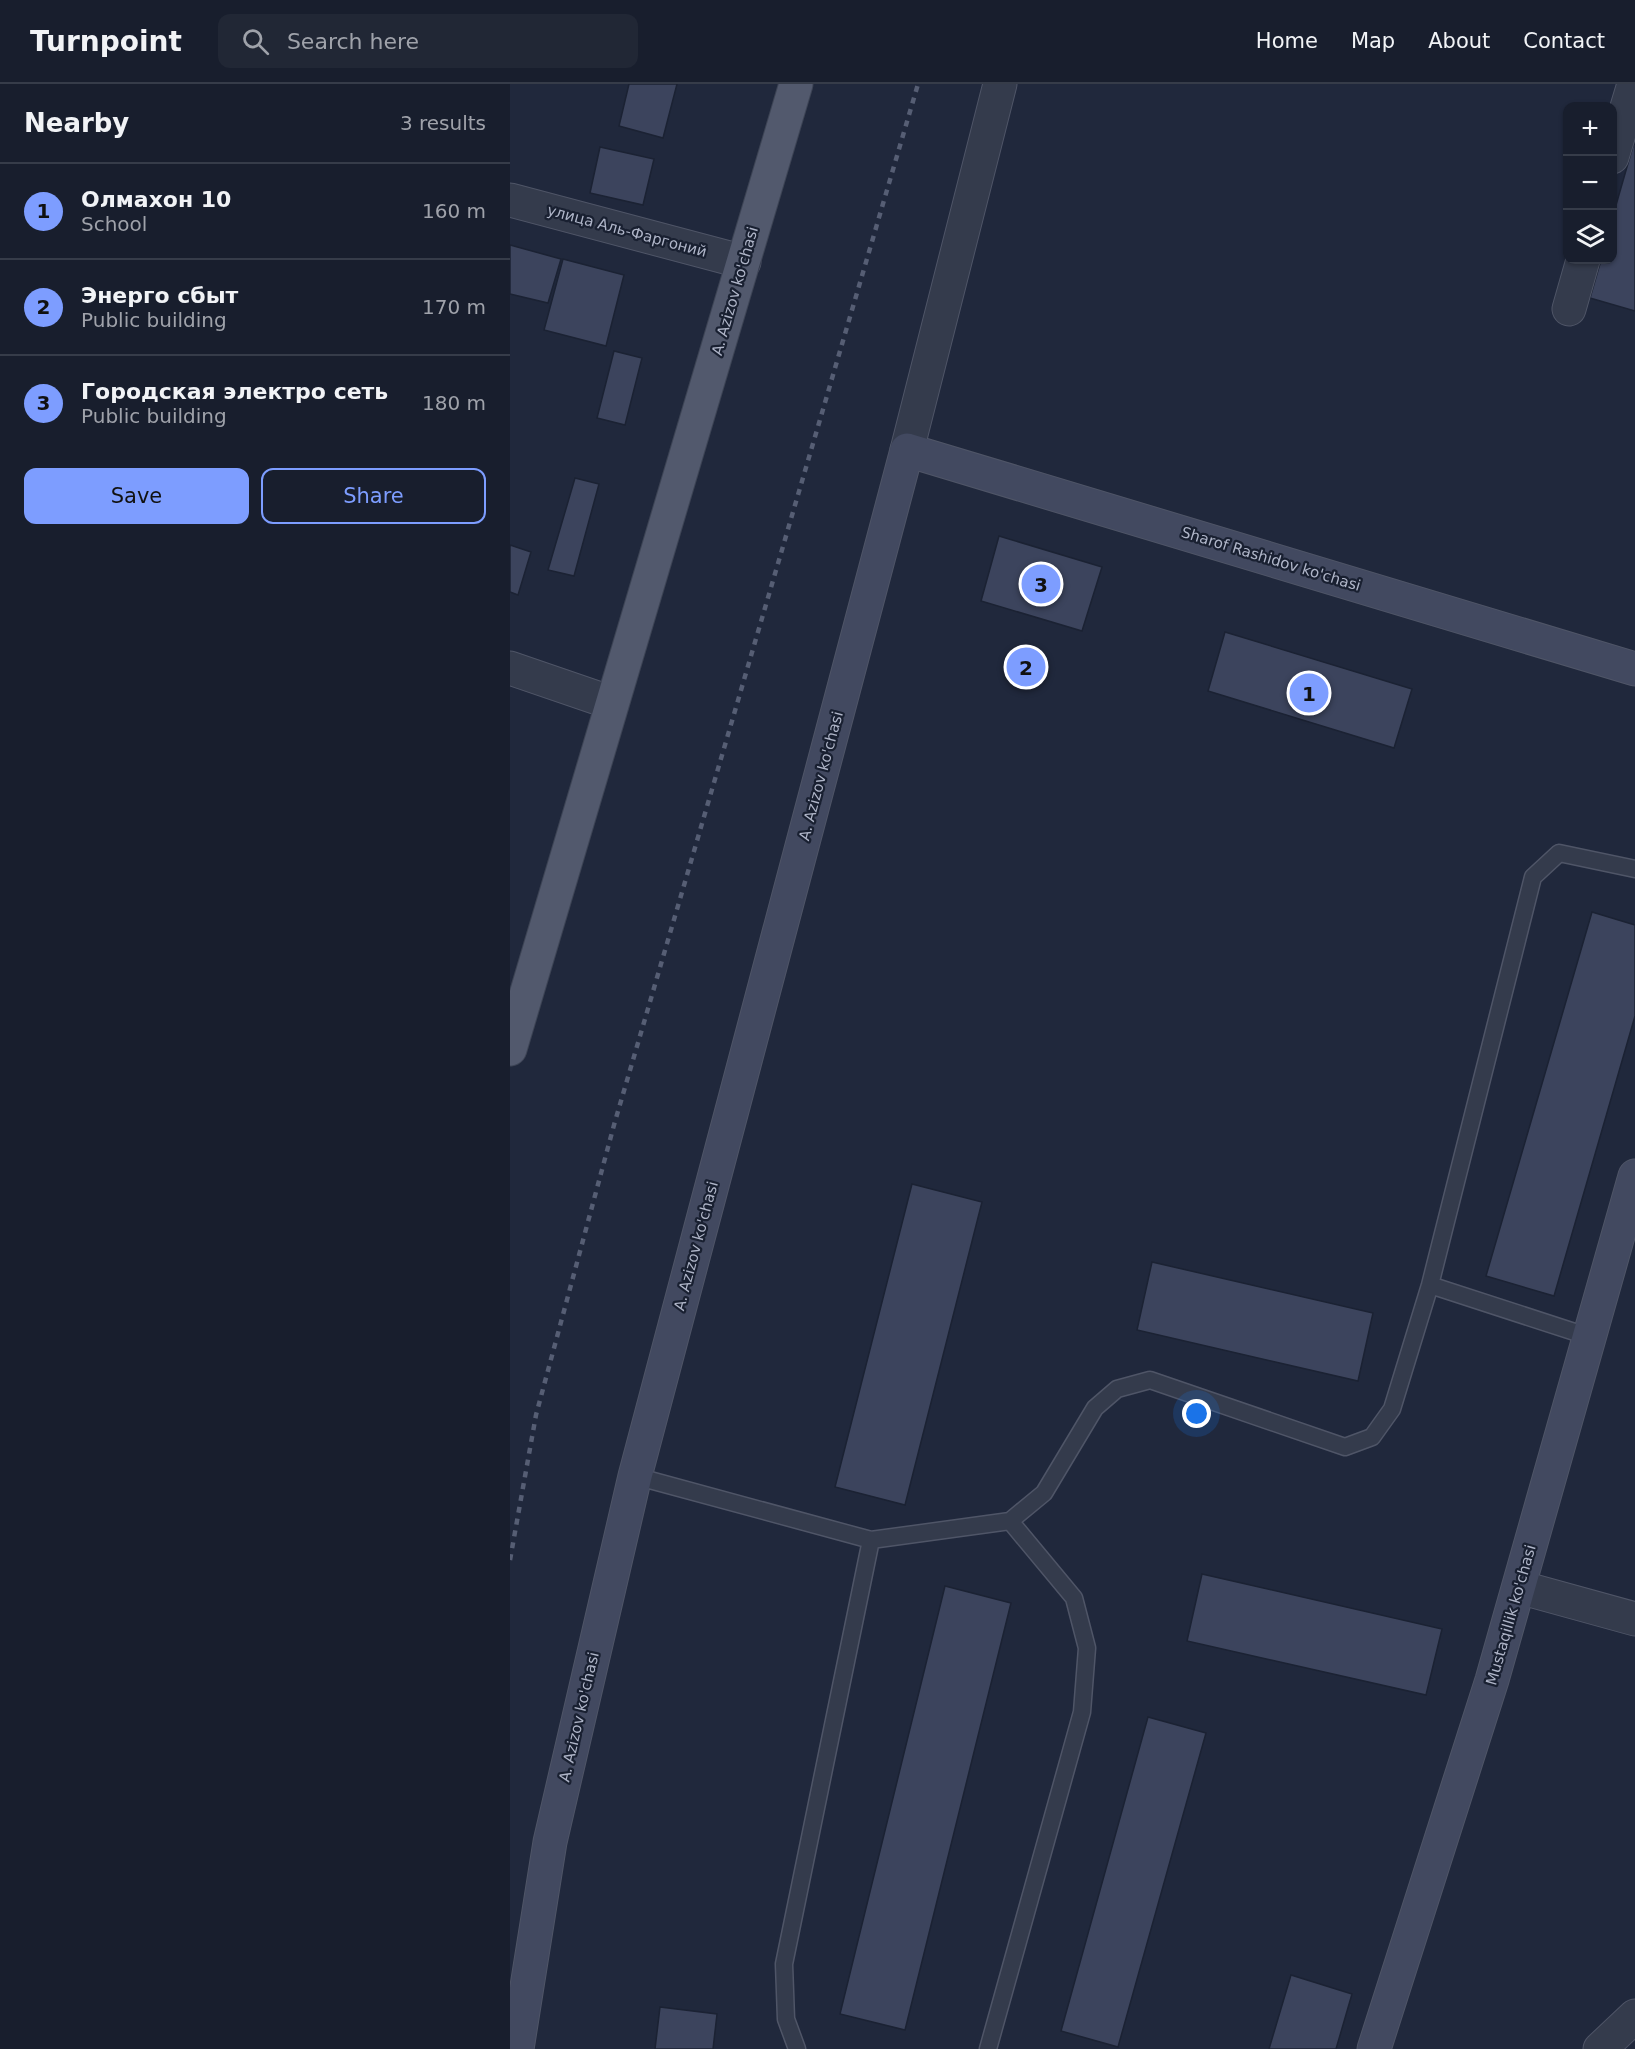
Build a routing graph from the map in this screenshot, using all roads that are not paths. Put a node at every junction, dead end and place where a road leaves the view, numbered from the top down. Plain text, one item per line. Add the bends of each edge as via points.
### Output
1 (796, 84) edge
2 (1000, 84) edge
3 (1634, 84) edge
4 (1612, 156) edge
5 (510, 200) edge
6 (744, 262) junction
7 (1582, 264) edge
8 (1569, 309) dead end
9 (907, 450) junction
10 (510, 668) edge
11 (1635, 669) edge
12 (612, 704) junction
13 (1635, 869) edge
14 (510, 1046) edge
15 (1635, 1176) edge
16 (1430, 1286) junction
17 (1590, 1337) junction
18 (636, 1476) junction
19 (1010, 1521) junction
20 (871, 1540) junction
21 (1519, 1587) junction
22 (1635, 1619) edge
23 (1635, 2016) edge
24 (517, 2049) edge
25 (797, 2049) edge
26 (988, 2049) edge
27 (1374, 2049) edge
28 (1600, 2049) edge

1 - 6 main road, A. Azizov ko'chasi
2 - 9 street
3 - 4 street
5 - 6 street, улица Аль-Фаргоний
6 - 12 main road, A. Azizov ko'chasi
7 - 8 street
9 - 11 street, Sharof Rashidov ko'chasi
9 - 18 street, A. Azizov ko'chasi
10 - 12 street
12 - 14 main road, A. Azizov ko'chasi
13 - 16 lane via 1559,853 1533,877
15 - 17 street, Mustaqillik ko'chasi
16 - 17 lane
16 - 19 lane via 1392,1409 1372,1437 1345,1448 1150,1380 1117,1389 1095,1408 1044,1493
17 - 21 street, Mustaqillik ko'chasi
18 - 20 lane
18 - 24 street, A. Azizov ko'chasi via 550,1842
19 - 20 lane
19 - 26 lane via 1074,1598 1087,1648 1082,1712
20 - 25 lane via 784,1964 786,2019
21 - 22 street
21 - 27 street, Mustaqillik ko'chasi
23 - 28 street

